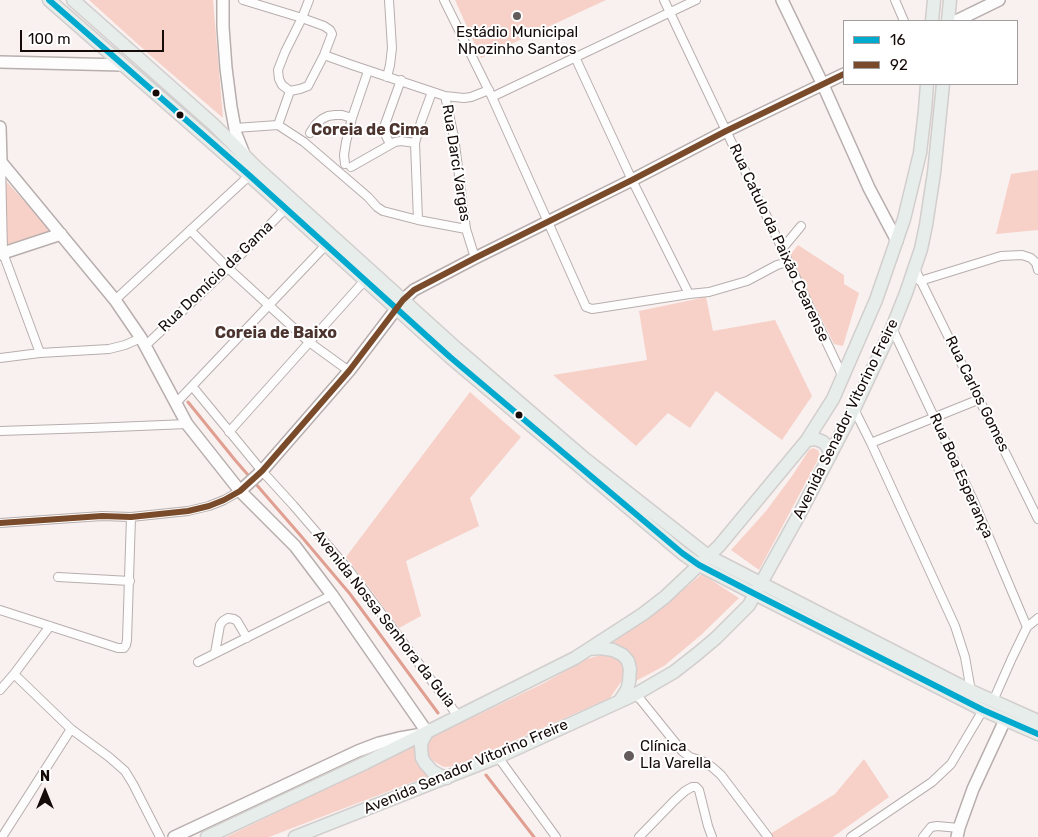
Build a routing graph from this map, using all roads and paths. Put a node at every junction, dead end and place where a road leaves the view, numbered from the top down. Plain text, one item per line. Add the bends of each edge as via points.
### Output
1 (49, 0) edge
2 (73, 0) edge
3 (223, 0) edge
4 (243, 0) edge
5 (309, 0) edge
6 (389, 0) edge
7 (444, 0) edge
8 (664, 0) edge
9 (696, 0) edge
10 (782, 0) edge
11 (895, 0) edge
12 (934, 0) edge
13 (950, 0) edge
14 (997, 0) edge
15 (670, 12) junction
16 (302, 18) junction
17 (904, 20) edge
18 (932, 20) edge
19 (948, 20) edge
20 (958, 20) edge
21 (324, 55) junction
22 (575, 57) junction
23 (0, 62) edge
24 (123, 65) junction
25 (368, 71) junction
26 (843, 75) edge
27 (387, 77) junction
28 (400, 80) junction
29 (823, 85) junction
30 (927, 85) edge
31 (943, 85) edge
32 (290, 91) junction
33 (432, 92) junction
34 (490, 93) junction
35 (445, 96) junction
36 (352, 118) junction
37 (214, 125) junction
38 (278, 125) junction
39 (0, 127) edge
40 (235, 128) junction
41 (726, 131) junction
42 (310, 133) dead end
43 (415, 143) junction
44 (390, 144) junction
45 (245, 156) junction
46 (1, 162) edge
47 (253, 172) junction
48 (632, 180) junction
49 (1, 206) edge
50 (286, 208) junction
51 (418, 220) junction
52 (548, 222) junction
53 (801, 226) dead end
54 (190, 230) junction
55 (466, 230) junction
56 (60, 234) junction
57 (897, 241) junction
58 (326, 245) junction
59 (782, 249) junction
60 (1, 254) edge
61 (474, 258) junction
62 (788, 262) junction
63 (228, 268) junction
64 (1038, 270) edge
65 (918, 275) junction
66 (364, 280) junction
67 (689, 294) junction
68 (115, 300) junction
69 (269, 305) junction
70 (400, 305) junction
71 (892, 328) junction
72 (143, 342) junction
73 (310, 342) junction
74 (40, 353) junction
75 (0, 358) edge
76 (349, 371) junction
77 (843, 377) junction
78 (192, 386) junction
79 (864, 386) junction
80 (980, 399) junction
81 (176, 404) junction
82 (854, 409) junction
83 (934, 416) junction
84 (188, 424) junction
85 (0, 431) edge
86 (229, 432) junction
87 (806, 440) junction
88 (871, 443) junction
89 (830, 456) junction
90 (259, 473) junction
91 (242, 489) junction
92 (131, 517) junction
93 (1038, 519) edge
94 (0, 523) edge
95 (682, 553) junction
96 (704, 560) junction
97 (58, 577) dead end
98 (683, 580) junction
99 (130, 581) junction
100 (758, 589) junction
101 (332, 595) junction
102 (0, 610) edge
103 (1038, 618) edge
104 (50, 626) junction
105 (1027, 627) junction
106 (248, 638) junction
107 (587, 650) junction
108 (215, 653) junction
109 (198, 662) dead end
110 (14, 674) junction
111 (0, 690) edge
112 (971, 691) junction
113 (636, 694) junction
114 (619, 702) junction
115 (988, 705) junction
116 (458, 716) junction
117 (1004, 720) junction
118 (1038, 721) edge
119 (71, 730) junction
120 (424, 733) junction
121 (1038, 734) edge
122 (498, 758) junction
123 (447, 778) junction
124 (958, 833) edge
125 (642, 836) edge
126 (2, 837) edge
127 (160, 837) edge
128 (174, 837) edge
129 (207, 837) edge
130 (294, 837) edge
131 (556, 837) edge
132 (712, 837) edge
133 (768, 837) edge
134 (852, 837) edge
135 (923, 837) edge

1 - 24 main road
2 - 37 main road
3 - 40 street via 226,68
4 - 16 street
5 - 16 street
6 - 27 street via 392,48
7 - 34 street
8 - 15 street, Rua Catulo da Paixão Cearense
9 - 15 street
10 - 29 street
11 - 17 street
12 - 18 main road
13 - 19 main road
14 - 20 street
15 - 22 street
15 - 41 street, Rua Catulo da Paixão Cearense
16 - 21 street via 330,30 332,34
16 - 32 street via 278,70 282,85
21 - 25 street
21 - 32 street via 308,86
22 - 34 street
22 - 48 street
23 - 24 street
24 - 37 main road via 141,66 198,117
24 - 47 main road
25 - 27 street
25 - 36 street
26 - 29 street
27 - 28 street
28 - 33 street
28 - 44 street via 384,127
29 - 41 street
29 - 57 street via 869,188
30 - 57 main road, Avenida Senador Vitorino Freire via 920,153
31 - 65 main road, Avenida Senador Vitorino Freire via 934,173
32 - 38 street
33 - 35 street
33 - 43 street
34 - 35 street via 464,98
34 - 52 street
35 - 55 street, Rua Darcí Vargas via 454,137
36 - 42 street via 328,116
36 - 44 street via 344,155 348,165
37 - 45 main road
38 - 40 street
38 - 51 street via 304,142 377,207
39 - 46 street
40 - 45 street
41 - 48 street
41 - 59 street, Rua Catulo da Paixão Cearense
43 - 44 street via 401,141
43 - 51 street
45 - 47 main road
46 - 49 street
46 - 56 street, Avenida Nossa Senhora da Guia
47 - 50 main road
47 - 54 street
47 - 70 main road
48 - 52 street
48 - 67 street
49 - 60 street
50 - 58 main road
50 - 63 street, Rua Domício da Gama
51 - 55 street
52 - 61 street
52 - 67 street via 586,307 592,309
53 - 59 street
54 - 63 street
54 - 68 street
55 - 61 street, Rua Darcí Vargas
56 - 60 street
56 - 68 street, Avenida Nossa Senhora da Guia
57 - 77 main road, Avenida Senador Vitorino Freire
58 - 66 main road
58 - 69 street
59 - 62 street, Rua Catulo da Paixão Cearense
60 - 74 street
61 - 70 street via 414,290
62 - 67 street via 747,281
62 - 77 street, Rua Catulo da Paixão Cearense
63 - 69 street
63 - 72 street, Rua Domício da Gama
64 - 65 street via 1031,258 1007,255
65 - 71 main road, Avenida Senador Vitorino Freire via 906,293
65 - 80 street, Rua Carlos Gomes
66 - 70 main road
66 - 73 street
68 - 72 street, Avenida Nossa Senhora da Guia
69 - 73 street
69 - 78 street
70 - 76 street
70 - 95 main road via 450,357
70 - 96 main road via 456,348
71 - 79 main road, Avenida Senador Vitorino Freire
71 - 83 street, Rua Boa Esperança
72 - 74 street
72 - 81 street, Avenida Nossa Senhora da Guia
73 - 76 street
73 - 86 street
74 - 75 street
76 - 90 street
77 - 79 main road
77 - 87 main road, Avenida Senador Vitorino Freire via 833,399
78 - 81 street
78 - 86 street, Avenida Nossa Senhora da Guia
79 - 82 main road, Avenida Senador Vitorino Freire
80 - 83 street
80 - 93 street, Rua Carlos Gomes
81 - 84 street, Avenida Nossa Senhora da Guia
82 - 88 street
82 - 89 main road, Avenida Senador Vitorino Freire
83 - 88 street
83 - 105 street, Rua Boa Esperança
84 - 85 street
84 - 91 street, Avenida Nossa Senhora da Guia
86 - 90 street, Avenida Nossa Senhora da Guia
87 - 89 main road via 823,442
87 - 96 main road, Avenida Senador Vitorino Freire
88 - 112 street via 955,626 966,656
89 - 100 main road, Avenida Senador Vitorino Freire
90 - 91 street
90 - 116 street, Avenida Nossa Senhora da Guia via 293,505 349,570
91 - 92 street via 209,506
91 - 101 street, Avenida Nossa Senhora da Guia via 295,546
92 - 94 street
92 - 99 street
95 - 96 main road
95 - 98 main road via 686,561
96 - 98 main road, Avenida Senador Vitorino Freire
96 - 100 main road
97 - 99 street
98 - 107 main road, Avenida Senador Vitorino Freire via 643,614
99 - 104 street via 124,648
100 - 112 main road
100 - 113 main road, Avenida Senador Vitorino Freire via 749,604 716,638 674,672
100 - 115 main road
101 - 106 street
101 - 120 street, Avenida Nossa Senhora da Guia
102 - 104 street
103 - 105 street
104 - 110 street
105 - 115 street
106 - 108 street
106 - 108 street via 237,621 228,618 220,625
107 - 114 main road via 609,649 626,658 630,665 630,678
107 - 116 main road, Avenida Senador Vitorino Freire
108 - 109 street
110 - 111 street
110 - 119 street
112 - 115 main road
113 - 114 main road, Avenida Senador Vitorino Freire
113 - 133 street via 682,751 721,775
114 - 122 main road, Avenida Senador Vitorino Freire
115 - 117 main road
115 - 118 main road
115 - 134 street via 951,764 932,782
116 - 120 main road, Avenida Senador Vitorino Freire
117 - 121 main road
117 - 124 street via 973,789
119 - 126 street
119 - 127 street via 124,771
120 - 123 main road via 422,758 432,770
120 - 128 street, Avenida Senador Vitorino Freire via 358,751
120 - 129 main road, Avenida Senador Vitorino Freire
122 - 123 main road, Avenida Senador Vitorino Freire
122 - 131 street
123 - 130 main road, Avenida Senador Vitorino Freire
124 - 135 street via 938,826 931,827
125 - 132 street via 685,791 696,787

